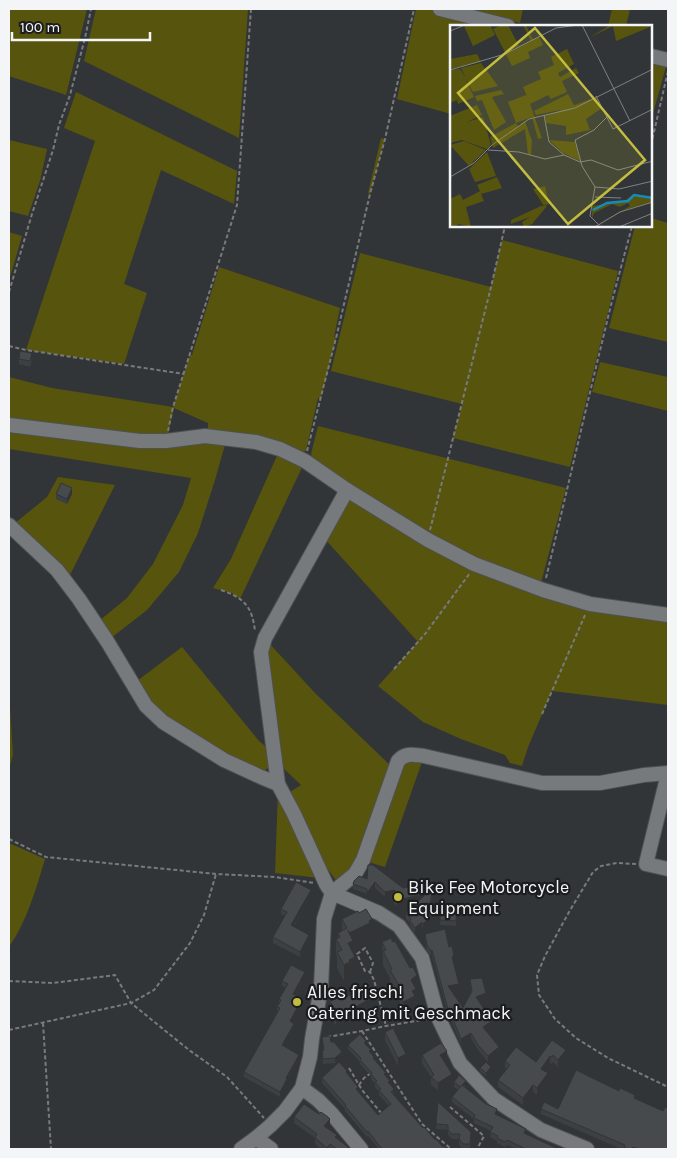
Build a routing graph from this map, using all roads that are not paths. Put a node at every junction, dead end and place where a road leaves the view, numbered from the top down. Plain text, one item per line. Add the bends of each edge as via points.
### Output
1 (440, 9) edge
2 (504, 25) edge
3 (652, 56) edge
4 (668, 60) edge
5 (9, 425) edge
6 (347, 490) junction
7 (9, 524) edge
8 (668, 615) edge
9 (668, 773) edge
10 (278, 784) junction
11 (668, 869) edge
12 (329, 889) junction
13 (302, 1088) junction
14 (256, 1138) junction
15 (241, 1149) edge
16 (271, 1149) edge
17 (361, 1149) edge
18 (587, 1149) edge

1 - 2 street
3 - 4 street
5 - 6 street via 140,441 205,436 256,442 305,461
6 - 8 street via 474,564 590,604
6 - 10 street via 265,638 261,652
7 - 10 street via 58,570 107,641 146,706 163,722 224,760
9 - 11 street via 646,864
9 - 12 street via 600,782 542,782 424,756 402,756 363,860 355,874
10 - 12 street
12 - 13 street via 324,919 321,988
12 - 18 street via 399,926 422,958 438,1017 460,1062 494,1099 541,1130
13 - 14 street
13 - 17 street via 332,1114
14 - 15 street
14 - 16 street

